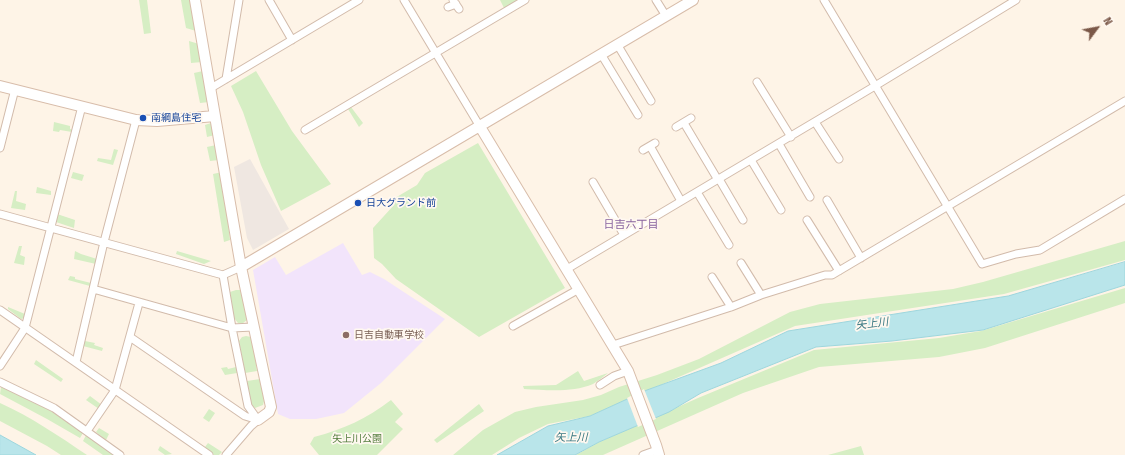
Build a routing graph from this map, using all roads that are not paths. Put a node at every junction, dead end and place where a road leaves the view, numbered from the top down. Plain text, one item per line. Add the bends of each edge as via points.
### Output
1 (195, 0) edge
2 (239, 0) edge
3 (269, 0) edge
4 (359, 0) edge
5 (404, 0) edge
6 (525, 0) edge
7 (656, 0) edge
8 (693, 0) edge
9 (824, 0) edge
10 (1016, 0) edge
11 (456, 4) edge
12 (448, 7) dead end
13 (666, 16) junction
14 (292, 40) junction
15 (617, 44) junction
16 (435, 53) junction
17 (601, 54) junction
18 (226, 79) junction
19 (757, 82) dead end
20 (0, 86) edge
21 (875, 86) junction
22 (211, 88) junction
23 (15, 90) junction
24 (651, 101) dead end
25 (1125, 101) edge
26 (82, 106) junction
27 (638, 115) dead end
28 (215, 116) junction
29 (692, 118) dead end
30 (136, 120) junction
31 (815, 122) junction
32 (684, 123) junction
33 (480, 125) junction
34 (676, 127) dead end
35 (305, 130) dead end
36 (791, 137) junction
37 (779, 144) junction
38 (649, 146) dead end
39 (0, 148) edge
40 (838, 159) dead end
41 (751, 160) junction
42 (718, 179) junction
43 (593, 182) dead end
44 (697, 192) junction
45 (810, 197) dead end
46 (1125, 199) edge
47 (827, 200) dead end
48 (681, 201) junction
49 (946, 206) junction
50 (781, 210) dead end
51 (0, 214) edge
52 (743, 220) dead end
53 (807, 220) dead end
54 (50, 227) junction
55 (624, 235) junction
56 (104, 242) junction
57 (729, 244) dead end
58 (861, 258) junction
59 (741, 263) dead end
60 (241, 267) junction
61 (567, 269) junction
62 (839, 271) junction
63 (224, 275) junction
64 (712, 277) dead end
65 (579, 289) junction
66 (93, 290) junction
67 (761, 295) junction
68 (139, 303) junction
69 (731, 307) junction
70 (0, 310) edge
71 (513, 326) dead end
72 (253, 327) junction
73 (25, 328) junction
74 (232, 328) junction
75 (130, 337) junction
76 (613, 345) junction
77 (76, 362) junction
78 (0, 366) edge
79 (629, 373) junction
80 (0, 382) edge
81 (600, 385) dead end
82 (115, 390) junction
83 (258, 420) junction
84 (87, 432) junction
85 (657, 449) edge
86 (120, 455) edge
87 (209, 455) edge
88 (226, 455) edge
89 (643, 455) edge

1 - 22 street
2 - 18 street
3 - 14 street
4 - 14 street
5 - 16 street
6 - 16 street
7 - 13 street
8 - 13 street
9 - 21 street
10 - 21 street
11 - 12 street
13 - 15 street
14 - 18 street
15 - 17 street
15 - 24 street
16 - 33 street
16 - 35 street
17 - 27 street
17 - 33 street
18 - 22 street
19 - 36 street via 765,89
20 - 23 street
21 - 31 street
21 - 49 street
22 - 28 street
23 - 26 street
23 - 39 street
25 - 49 street
26 - 30 street
26 - 54 street
28 - 30 street via 157,121
28 - 60 street
29 - 32 street
30 - 56 street
31 - 36 street
31 - 40 street
32 - 34 street
32 - 42 street
33 - 60 street
33 - 61 street
36 - 37 street
37 - 41 street
37 - 45 street
38 - 48 street
41 - 42 street
41 - 50 street
42 - 44 street
42 - 52 street
43 - 55 street
44 - 48 street
44 - 57 street
46 - 49 street via 1040,250 982,264
47 - 58 street
48 - 55 street
49 - 58 street
51 - 54 street
53 - 62 street
54 - 56 street
54 - 73 street
55 - 61 street
56 - 63 street
56 - 66 street
58 - 62 street
59 - 67 street
60 - 63 street
60 - 72 street
61 - 65 street
62 - 67 street
63 - 74 street
64 - 69 street
65 - 71 street
65 - 76 street
66 - 68 street
66 - 77 street
67 - 69 street
68 - 74 street
68 - 75 street
69 - 76 street
70 - 73 street
72 - 74 street
72 - 83 street via 271,407 269,412
73 - 77 street
73 - 78 street
74 - 83 street via 248,406
75 - 82 street
75 - 83 street via 245,416
76 - 79 street
77 - 82 street
79 - 81 street via 614,376
79 - 85 street
80 - 84 street via 54,408
82 - 84 street
82 - 87 street
83 - 88 street
84 - 86 street
85 - 89 street

